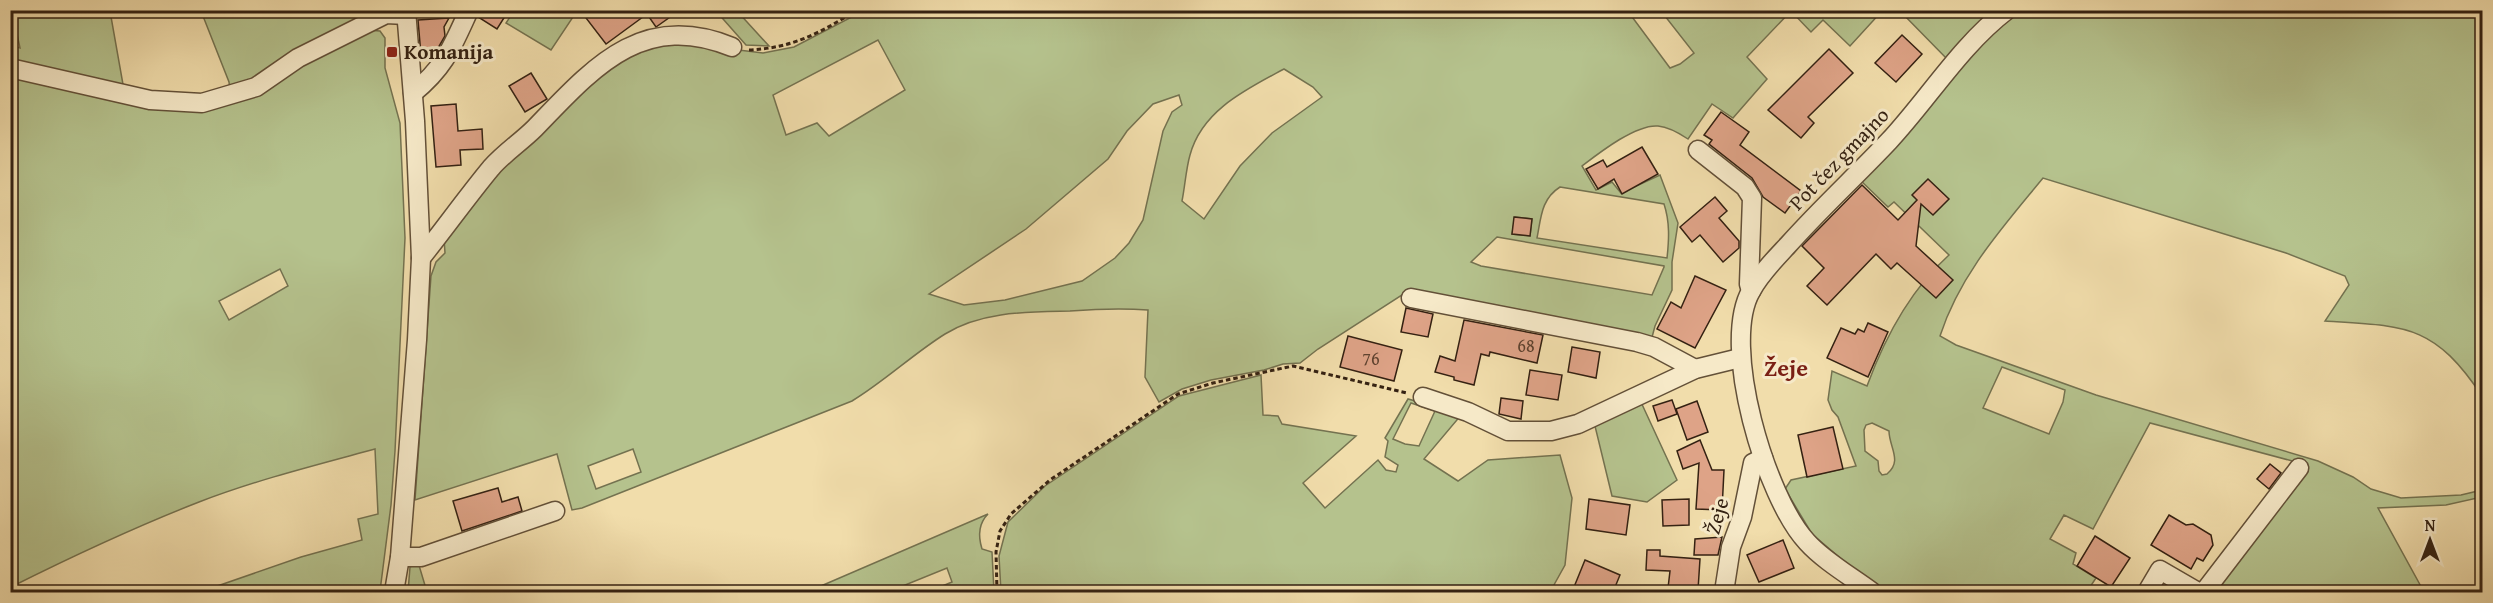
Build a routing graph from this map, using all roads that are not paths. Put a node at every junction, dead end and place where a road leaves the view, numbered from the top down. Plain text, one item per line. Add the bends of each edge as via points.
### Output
1 (469, 10) edge
2 (2007, 10) edge
3 (406, 13) edge
4 (732, 47) road end
5 (10, 68) edge
6 (413, 93) junction
7 (1698, 150) dead end
8 (1749, 253) junction
9 (421, 258) junction
10 (1773, 261) junction
11 (1751, 291) junction
12 (1411, 297) dead end
13 (1740, 358) junction
14 (1695, 369) junction
15 (1423, 397) road end
16 (1763, 458) junction
17 (2300, 468) dead end
18 (555, 511) dead end
19 (400, 557) junction
20 (394, 592) edge
21 (1724, 592) edge
22 (1872, 592) edge
23 (2146, 592) edge
24 (2198, 592) edge
25 (2204, 592) edge

1 - 6 street via 452,49 434,76
2 - 10 street, Pot čez gmajno via 1974,39 1910,118
3 - 5 street via 386,14 298,58 256,87 202,103 150,100
3 - 6 street
4 - 9 street via 709,37 688,34 640,42 589,72 493,166
6 - 9 street
7 - 8 street via 1745,187 1752,198
8 - 10 street
8 - 11 street
9 - 19 street
10 - 11 street, Pot čez gmajno
11 - 13 street, Pot čez gmajno via 1740,325
12 - 14 street via 1637,342
13 - 14 street
13 - 16 street, Pot čez gmajno
14 - 15 street via 1578,424 1551,431 1508,431
16 - 21 street, Žeje via 1753,463 1742,517 1731,547
16 - 22 street, Pot čez gmajno via 1786,509 1807,542
17 - 25 street
18 - 19 street via 421,557
19 - 20 street
23 - 24 street via 2160,570

